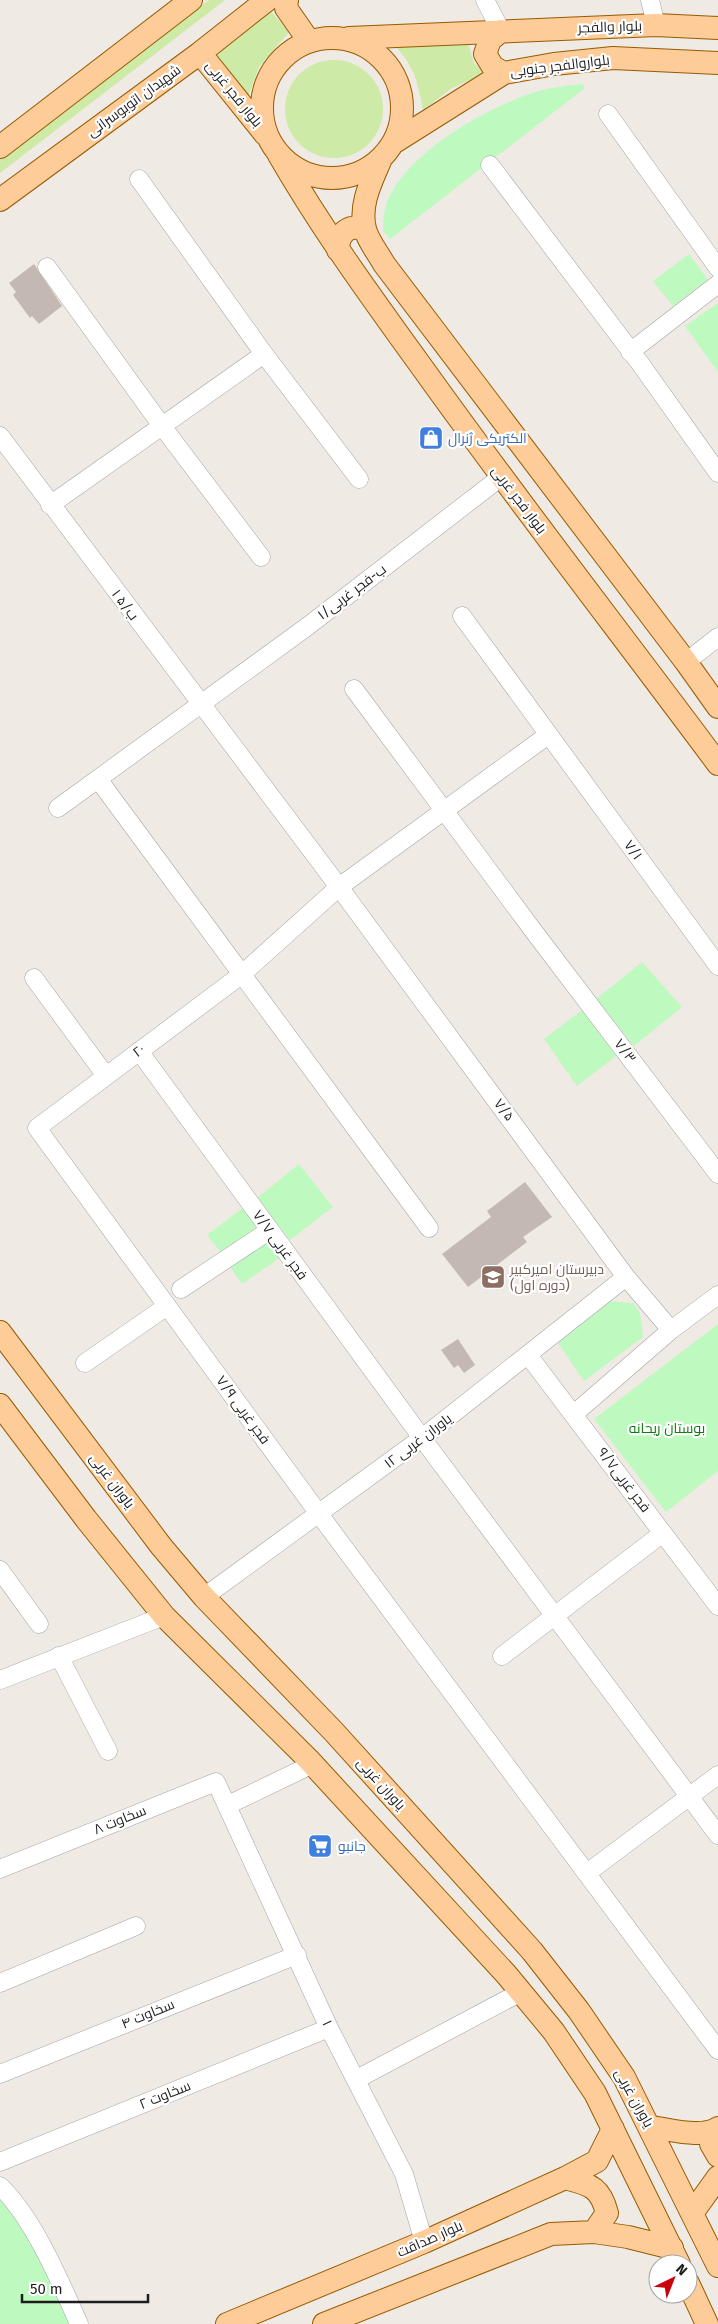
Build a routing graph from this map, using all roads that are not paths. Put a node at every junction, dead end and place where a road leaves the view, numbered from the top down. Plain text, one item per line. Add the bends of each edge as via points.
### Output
1 (191, 0) edge
2 (267, 0) edge
3 (287, 0) edge
4 (486, 0) edge
5 (650, 0) edge
6 (656, 25) junction
7 (718, 28) edge
8 (501, 31) junction
9 (345, 38) junction
10 (309, 41) junction
11 (200, 52) junction
12 (718, 63) edge
13 (504, 72) junction
14 (608, 114) dead end
15 (267, 136) junction
16 (393, 143) junction
17 (0, 147) edge
18 (279, 155) junction
19 (380, 161) junction
20 (490, 165) dead end
21 (139, 178) dead end
22 (0, 200) edge
23 (365, 230) junction
24 (338, 250) junction
25 (47, 267) dead end
26 (718, 268) edge
27 (718, 284) edge
28 (630, 352) junction
29 (264, 354) junction
30 (162, 426) junction
31 (0, 436) edge
32 (718, 473) edge
33 (501, 477) junction
34 (359, 479) dead end
35 (50, 505) junction
36 (261, 557) dead end
37 (462, 616) dead end
38 (718, 637) edge
39 (686, 662) junction
40 (354, 689) dead end
41 (199, 704) junction
42 (718, 707) edge
43 (548, 735) junction
44 (718, 764) edge
45 (98, 779) junction
46 (58, 808) dead end
47 (444, 811) junction
48 (339, 887) junction
49 (718, 966) edge
50 (241, 975) junction
51 (34, 978) dead end
52 (139, 1052) junction
53 (106, 1076) junction
54 (37, 1128) joint
55 (718, 1174) edge
56 (430, 1228) dead end
57 (270, 1230) junction
58 (626, 1277) junction
59 (181, 1290) dead end
60 (718, 1295) edge
61 (167, 1306) junction
62 (671, 1330) junction
63 (0, 1332) edge
64 (528, 1355) junction
65 (85, 1363) dead end
66 (0, 1406) edge
67 (574, 1414) junction
68 (422, 1438) junction
69 (319, 1514) junction
70 (663, 1533) junction
71 (0, 1570) edge
72 (204, 1597) junction
73 (718, 1606) edge
74 (164, 1616) junction
75 (555, 1617) junction
76 (39, 1624) dead end
77 (60, 1656) junction
78 (502, 1656) dead end
79 (0, 1680) edge
80 (108, 1751) dead end
81 (313, 1764) junction
82 (718, 1775) edge
83 (689, 1796) junction
84 (228, 1805) junction
85 (414, 1822) junction
86 (718, 1835) edge
87 (387, 1846) junction
88 (0, 1869) edge
89 (587, 1873) junction
90 (136, 1926) dead end
91 (297, 1955) junction
92 (0, 1983) edge
93 (521, 1992) junction
94 (329, 2028) junction
95 (718, 2050) edge
96 (0, 2074) edge
97 (357, 2079) junction
98 (650, 2127) junction
99 (613, 2129) junction
100 (715, 2130) edge
101 (718, 2156) edge
102 (0, 2162) edge
103 (718, 2177) edge
104 (565, 2178) junction
105 (0, 2186) edge
106 (693, 2212) junction
107 (594, 2232) junction
108 (424, 2242) junction
109 (671, 2254) edge
110 (675, 2254) edge
111 (718, 2266) edge
112 (698, 2304) edge
113 (80, 2324) edge
114 (227, 2324) edge
115 (324, 2324) edge
116 (707, 2324) edge

1 - 17 main road
2 - 11 main road, شهیدان اتوبوسرانی
3 - 10 main road via 286,8
4 - 8 street
5 - 6 street
6 - 7 main road, بلوار والفجر
6 - 8 main road, بلوار والفجر
8 - 9 main road, بلوار والفجر
8 - 13 main road via 490,40 485,54 493,67
9 - 10 main road
9 - 16 main road via 366,46 378,55 396,78 402,100 401,122
10 - 15 main road via 292,49 277,62 267,79 262,98
11 - 15 main road, بلوار فجر غربی
11 - 22 main road, شهیدان اتوبوسرانی
12 - 13 main road, بلواروالفجر جنوبی via 613,58
13 - 16 main road, بلواروالفجر جنوبی
14 - 26 street
15 - 18 main road
16 - 19 main road
18 - 19 main road via 296,169 339,179 361,173
18 - 24 main road, بلوار فجر غربی
19 - 23 main road via 367,192
20 - 28 street
21 - 29 street
23 - 24 main road via 350,227 342,233
23 - 39 main road via 384,264
24 - 33 main road, بلوار فجر غربی
25 - 30 street
27 - 28 street
28 - 32 street
29 - 30 street
29 - 34 street
30 - 35 street
30 - 36 street
31 - 35 street, ۱ ب/۵
33 - 41 street, ۱/ب-فجر غربی via 308,626
33 - 44 main road, بلوار فجر غربی
35 - 41 street, ۱ ب/۵
37 - 43 street, ۷/۱
38 - 39 street
39 - 42 main road
40 - 47 street, ۷/۳
41 - 45 street, ۱/ب-فجر غربی
41 - 48 street, ۱ ب/۵
43 - 47 street, ۲۰
43 - 49 street, ۷/۱
45 - 46 street, ۱/ب-فجر غربی
45 - 50 street
47 - 48 street, ۲۰
47 - 55 street, ۷/۳
48 - 50 street, ۲۰
48 - 58 street, ۷/۵
50 - 52 street, ۲۰
50 - 56 street
51 - 53 street
52 - 53 street, ۲۰
52 - 57 street, ۷/۷ فجر غربی
53 - 54 street, ۲۰
54 - 61 street, ۷/۹ فجر غربی
57 - 59 street
57 - 68 street, ۷/۷ فجر غربی
58 - 62 street, ۷/۵
58 - 64 street, ۱۲ یاوران غربی
60 - 62 street
61 - 65 street
61 - 69 street, ۷/۹ فجر غربی
62 - 67 street
63 - 72 main road, یاوران غربی via 161,1546
64 - 67 street, فجر غربی۹/۷
64 - 68 street, ۱۲ یاوران غربی
66 - 74 main road
67 - 70 street, فجر غربی۹/۷
68 - 69 street, ۱۲ یاوران غربی
68 - 75 street, ۷/۷ فجر غربی
69 - 72 street, ۱۲ یاوران غربی
69 - 89 street, ۷/۹ فجر غربی
70 - 73 street, فجر غربی۹/۷
70 - 75 street
71 - 76 street
72 - 85 main road, یاوران غربی via 334,1732
74 - 77 street
74 - 81 main road
75 - 78 street
75 - 83 street, ۷/۷ فجر غربی
77 - 79 street
77 - 80 street
81 - 84 street
81 - 87 main road
82 - 83 street
83 - 86 street, ۷/۷ فجر غربی
83 - 89 street
84 - 88 street, سخاوت ۸ via 216,1782
84 - 91 street, ۱
85 - 87 main road
85 - 98 main road, یاوران غربی via 532,1951 579,2011 624,2077
87 - 93 main road
89 - 95 street, ۷/۹ فجر غربی
90 - 92 street
91 - 94 street, ۱
91 - 96 street, سخاوت ۴
93 - 97 street
93 - 99 main road via 554,2032 595,2093
94 - 97 street, ۱
94 - 102 street, سخاوت ۲
97 - 108 street, ۱ via 404,2174
98 - 100 main road
98 - 106 main road, یاوران غربی
99 - 104 main road, بلوار صداقت via 597,2161
99 - 110 main road
100 - 101 main road via 711,2144
103 - 106 main road
104 - 107 main road via 586,2184 602,2196 607,2213
104 - 108 main road, بلوار صداقت
105 - 113 street via 10,2195 52,2264
106 - 111 main road, یاوران غربی
107 - 109 main road via 628,2237
107 - 115 main road via 551,2234
108 - 114 main road, بلوار صداقت
112 - 116 main road

